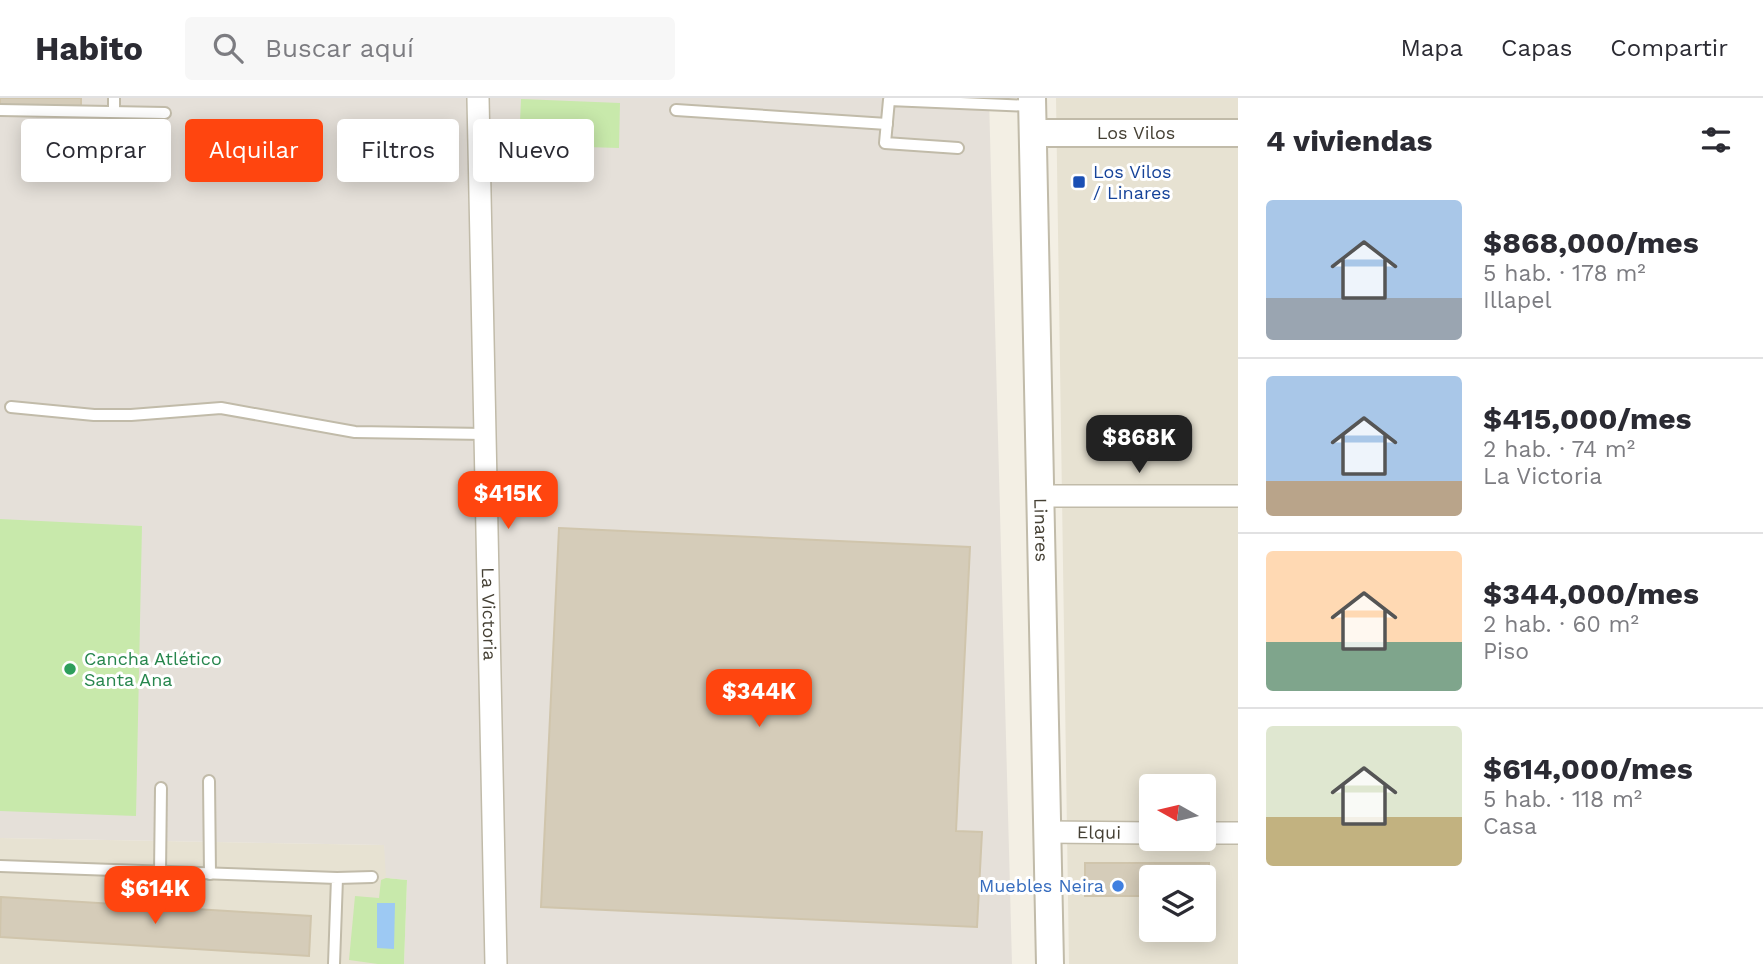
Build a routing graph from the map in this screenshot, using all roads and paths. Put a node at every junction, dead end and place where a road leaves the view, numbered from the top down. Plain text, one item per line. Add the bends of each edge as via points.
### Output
1 (114, 98) edge
2 (478, 98) edge
3 (889, 99) edge
4 (1032, 102) edge
5 (0, 110) edge
6 (676, 110) dead end
7 (114, 112) junction
8 (165, 113) dead end
9 (887, 124) junction
10 (1033, 133) junction
11 (1238, 133) edge
12 (958, 148) dead end
13 (11, 407) dead end
14 (485, 434) junction
15 (1040, 496) junction
16 (1238, 496) edge
17 (209, 781) dead end
18 (161, 788) dead end
19 (1047, 832) junction
20 (1139, 833) edge
21 (1216, 833) edge
22 (1238, 833) edge
23 (0, 866) edge
24 (160, 872) junction
25 (210, 874) junction
26 (372, 877) dead end
27 (337, 878) junction
28 (334, 964) edge
29 (496, 964) edge
30 (1050, 964) edge

1 - 7 lane
2 - 14 street, La Victoria
3 - 4 lane
3 - 9 lane
4 - 10 street, Linares
5 - 7 lane
6 - 9 lane
7 - 8 lane
9 - 12 lane via 885,143
10 - 11 street, Los Vilos
10 - 15 street, Linares
13 - 14 lane via 119,415 221,408 355,432
14 - 29 street, La Victoria
15 - 16 street
15 - 19 street, Linares
17 - 25 lane
18 - 24 lane
19 - 20 street, Elqui
19 - 30 street, Linares
21 - 22 street
23 - 24 lane
24 - 25 lane
25 - 27 lane
26 - 27 lane
27 - 28 lane

